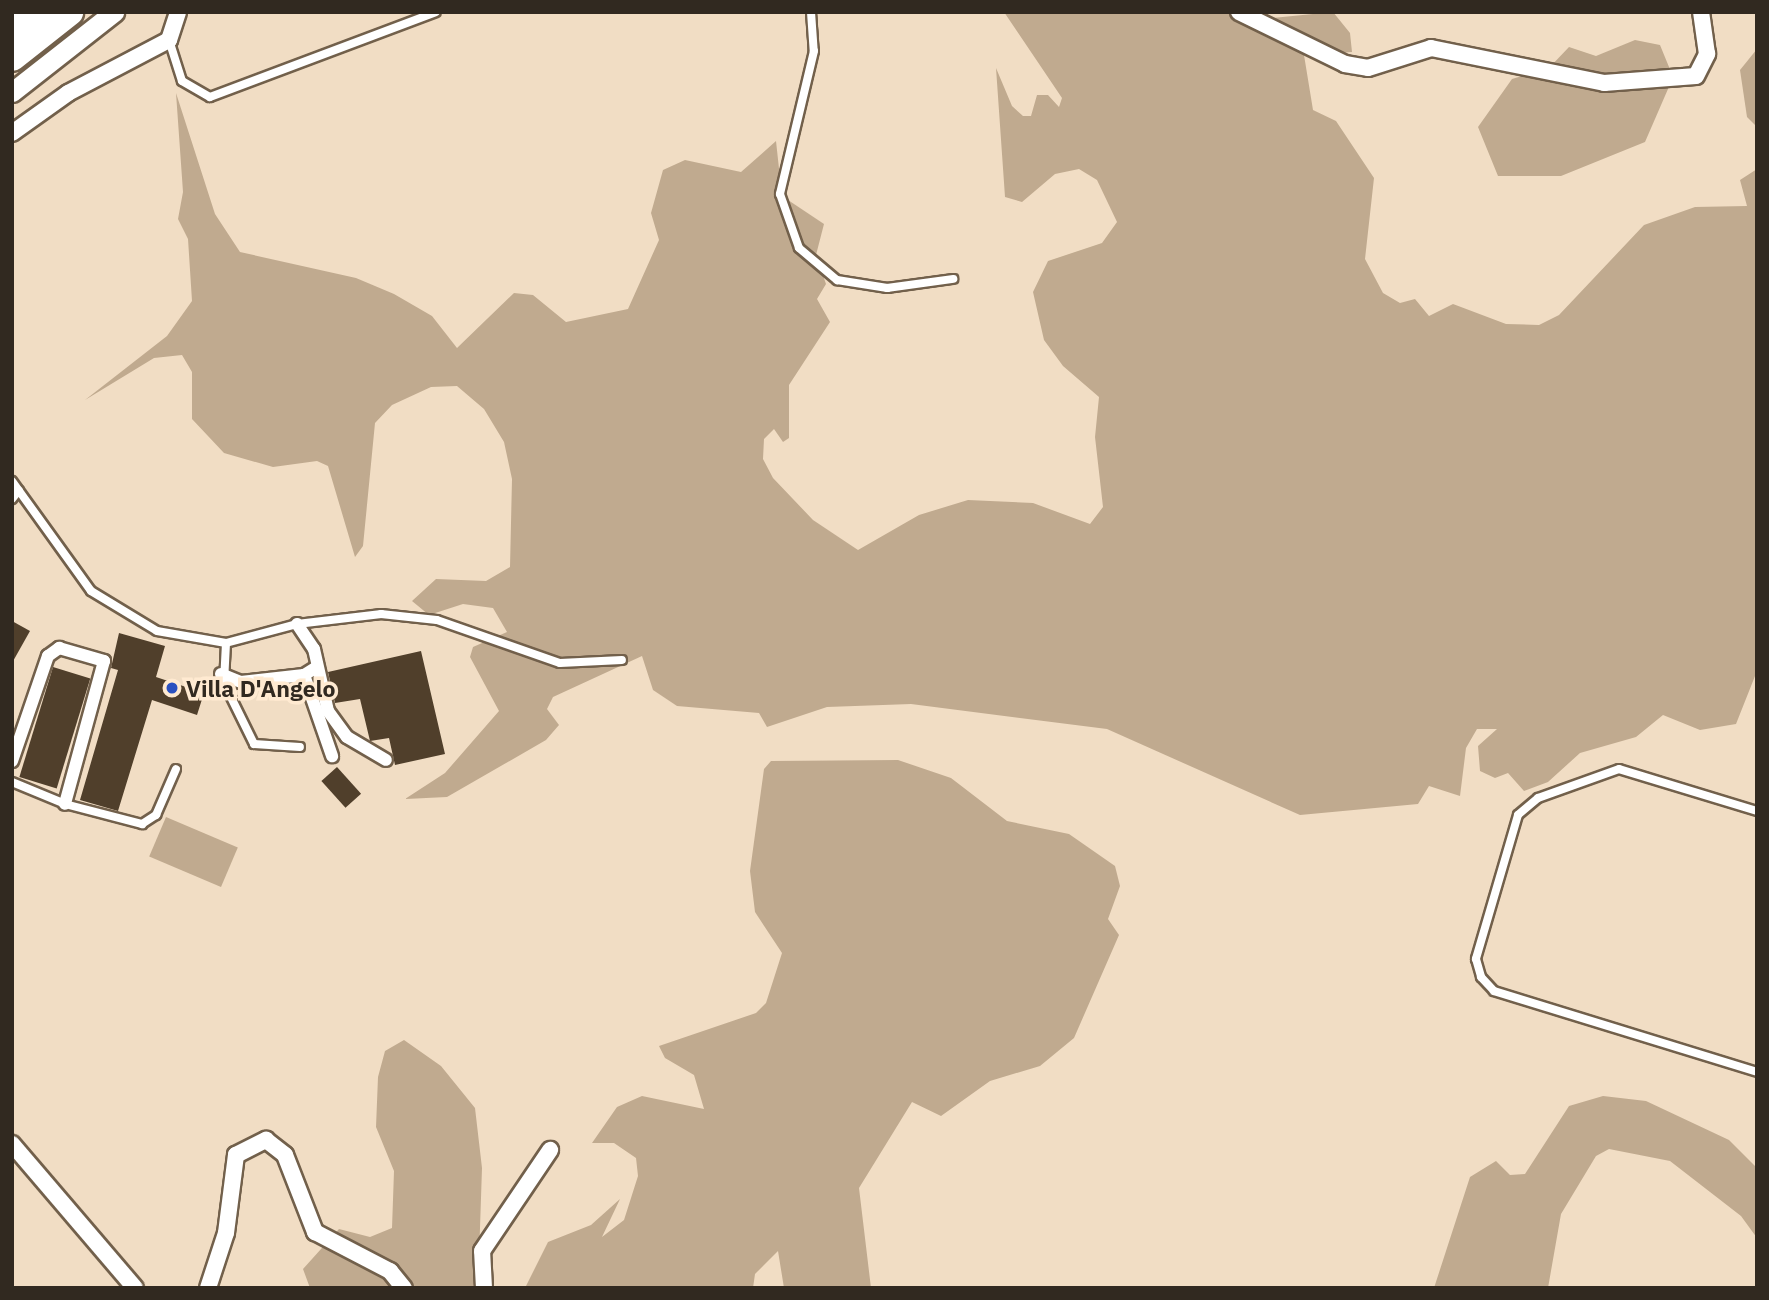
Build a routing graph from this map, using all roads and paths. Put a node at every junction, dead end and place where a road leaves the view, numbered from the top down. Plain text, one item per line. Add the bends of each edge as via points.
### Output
1 (31, 12) edge
2 (69, 12) edge
3 (114, 12) edge
4 (436, 12) edge
5 (811, 12) edge
6 (1238, 12) edge
7 (1701, 12) edge
8 (172, 23) edge
9 (12, 27) edge
10 (12, 57) edge
11 (12, 92) edge
12 (12, 133) edge
13 (953, 279) dead end
14 (12, 481) edge
15 (19, 490) junction
16 (12, 499) edge
17 (297, 624) junction
18 (226, 643) junction
19 (622, 660) dead end
20 (317, 667) junction
21 (221, 674) junction
22 (304, 675) junction
23 (300, 747) dead end
24 (332, 756) dead end
25 (386, 760) dead end
26 (12, 761) edge
27 (176, 769) dead end
28 (12, 782) edge
29 (65, 804) junction
30 (1757, 811) edge
31 (1757, 1072) edge
32 (12, 1144) edge
33 (550, 1150) dead end
34 (135, 1288) edge
35 (208, 1288) edge
36 (404, 1288) edge
37 (484, 1288) edge

1 - 9 highway
2 - 10 highway
3 - 11 street
4 - 8 lane via 210,97 182,81
5 - 13 lane via 814,51 780,194 799,248 836,280 887,288
6 - 7 street via 1345,64 1368,68 1431,48 1604,83 1696,76 1707,54
8 - 12 street
14 - 15 lane
15 - 16 lane
15 - 18 lane via 91,591 157,631
17 - 18 lane
17 - 19 lane via 381,614 437,620 560,663
17 - 20 street
18 - 21 lane
20 - 22 street
20 - 25 street via 328,710 347,737
21 - 22 street via 242,682
21 - 23 lane via 254,744
22 - 24 street
26 - 29 street via 48,656 59,648 104,660
27 - 29 lane via 156,815 142,824
28 - 29 lane
30 - 31 lane via 1619,769 1538,798 1518,815 1476,959 1480,977 1494,991
32 - 34 street
33 - 37 street via 482,1251
35 - 36 street via 226,1233 236,1155 266,1140 285,1155 315,1232 390,1271

